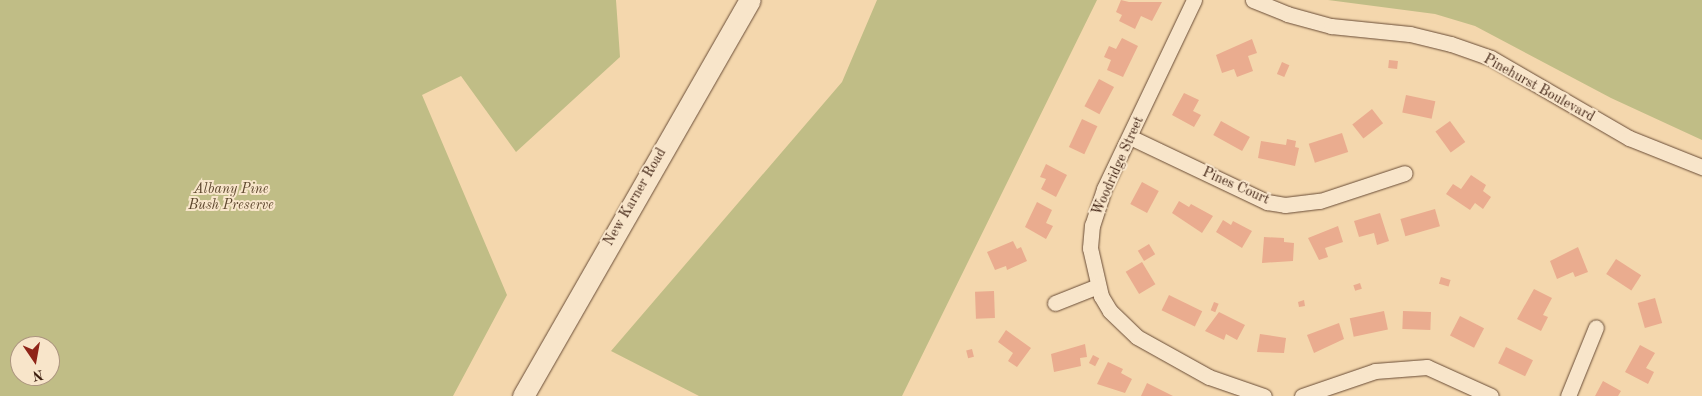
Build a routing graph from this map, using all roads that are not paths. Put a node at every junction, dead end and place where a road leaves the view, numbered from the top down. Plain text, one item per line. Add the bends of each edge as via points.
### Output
1 (750, 0) edge
2 (1194, 0) edge
3 (1253, 0) edge
4 (1130, 137) junction
5 (1702, 167) edge
6 (1406, 173) dead end
7 (1098, 286) junction
8 (1055, 303) dead end
9 (1596, 328) dead end
10 (523, 396) edge
11 (1264, 396) edge
12 (1302, 396) edge
13 (1491, 396) edge
14 (1568, 396) edge

1 - 10 main road, New Karner Road
2 - 4 street, Woodridge Street
3 - 5 street, Pinehurst Boulevard via 1287,14 1331,26 1410,34 1491,58 1629,138
4 - 6 street, Pines Court via 1267,202 1284,205 1320,201
4 - 7 street, Woodridge Street via 1104,189 1092,225 1090,248
7 - 8 street
7 - 11 street, Woodridge Street via 1110,310 1137,337 1209,376
9 - 14 street
12 - 13 street via 1375,371 1427,367

